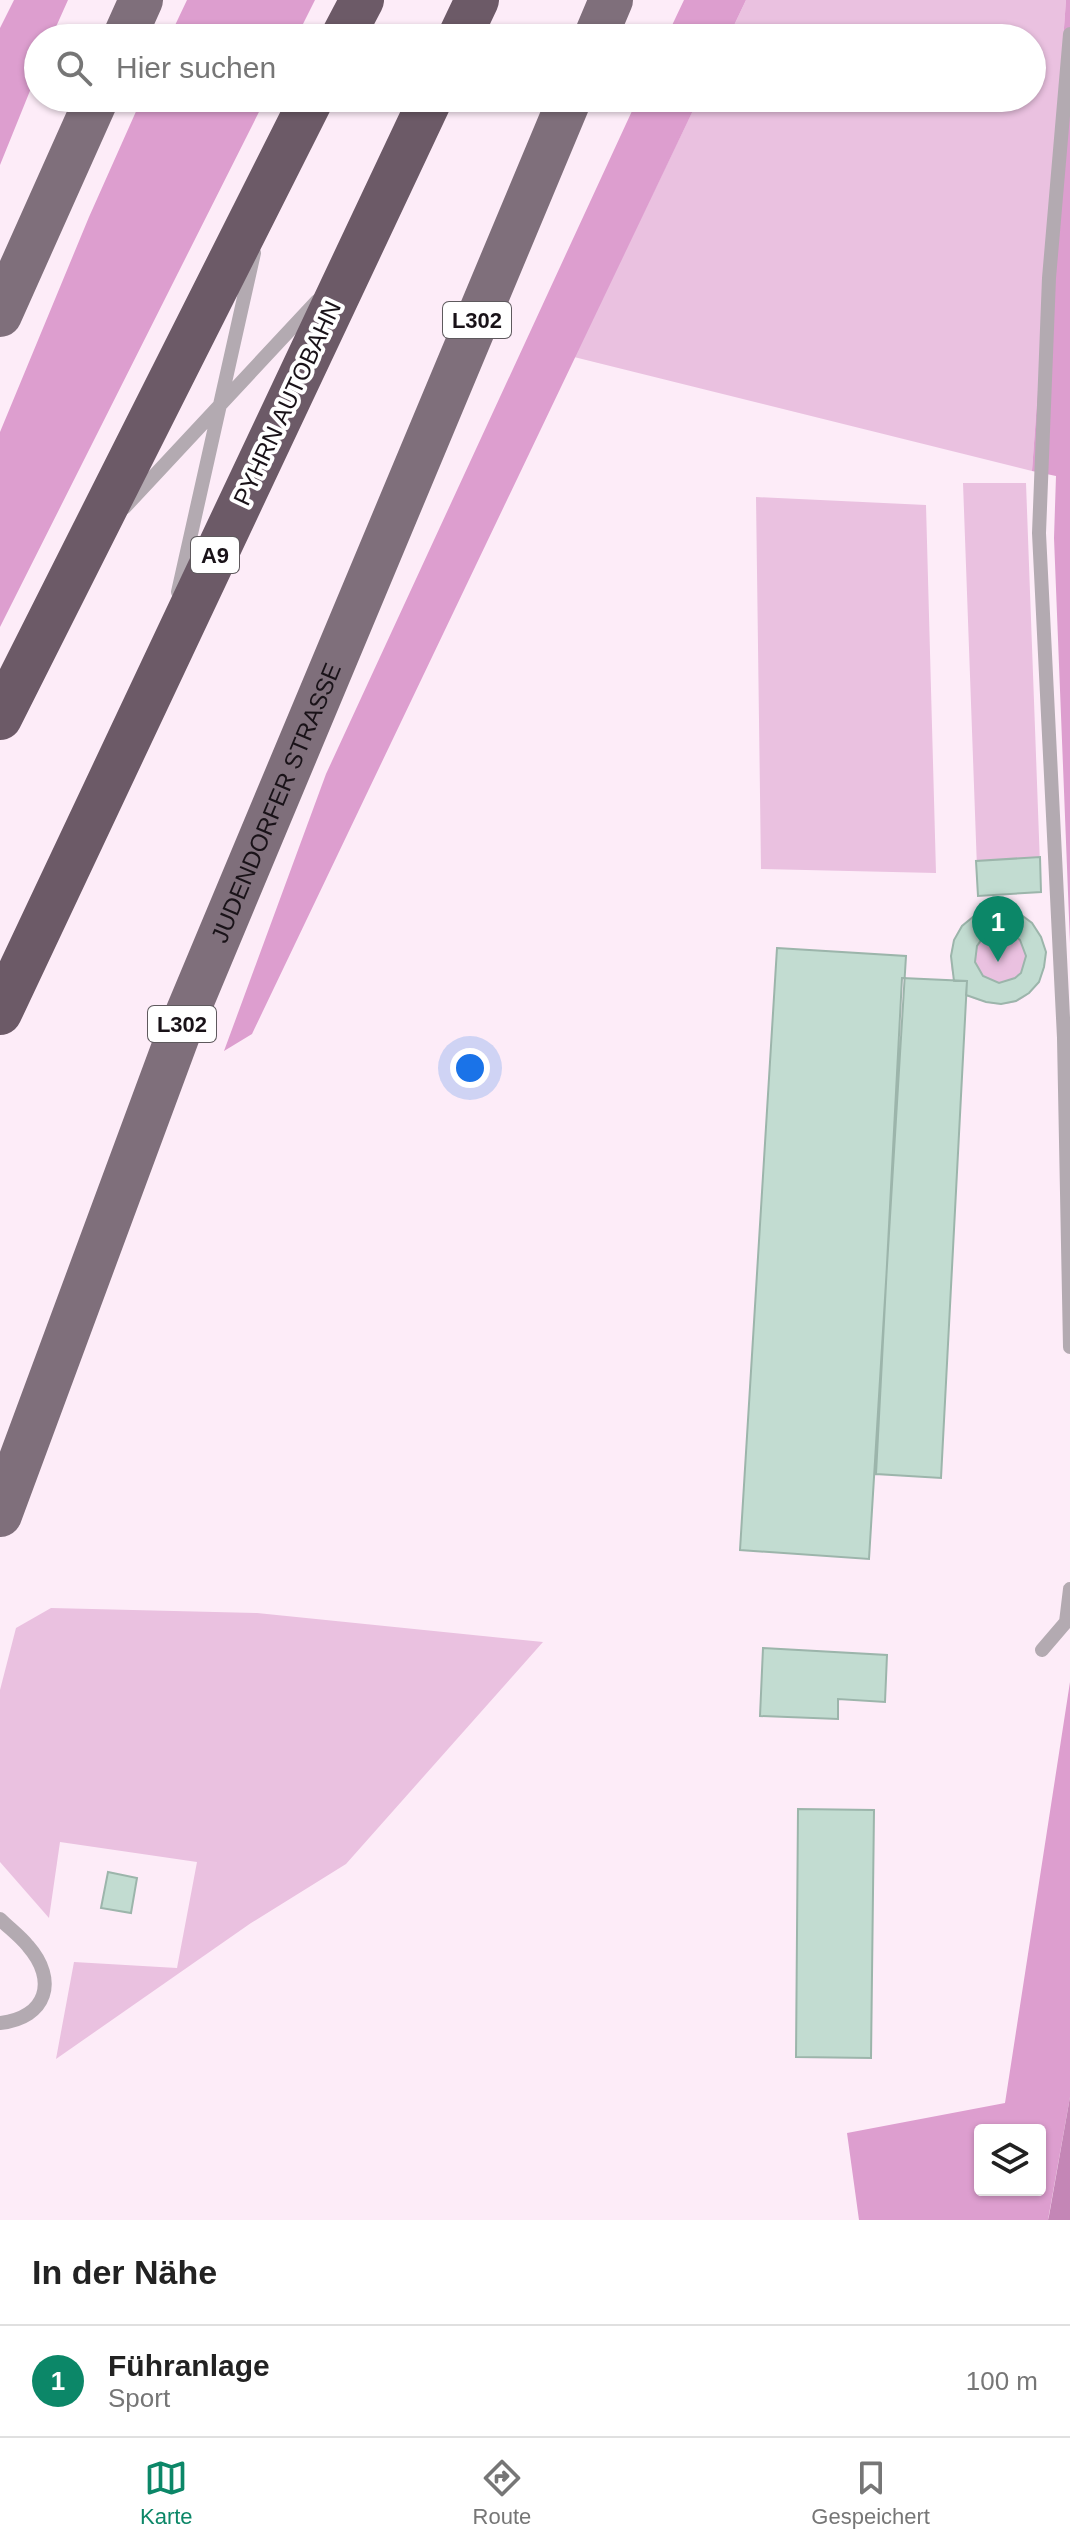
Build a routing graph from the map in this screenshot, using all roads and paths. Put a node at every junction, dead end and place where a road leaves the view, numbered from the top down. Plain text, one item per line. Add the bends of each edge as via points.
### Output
1 (141, 0) edge
2 (362, 0) edge
3 (477, 0) edge
4 (611, 0) edge
5 (130, 24) edge
6 (349, 24) edge
7 (466, 24) edge
8 (601, 24) edge
9 (1070, 34) edge
10 (91, 112) edge
11 (305, 112) edge
12 (424, 112) edge
13 (564, 112) edge
14 (271, 178) junction
15 (355, 259) junction
16 (0, 315) edge
17 (220, 408) junction
18 (84, 550) junction
19 (160, 671) junction
20 (0, 718) edge
21 (8, 988) edge
22 (1070, 1347) edge
23 (0, 1515) edge
24 (1070, 1589) edge
25 (1042, 1650) dead end
26 (0, 1919) edge
27 (0, 2023) edge

1 - 5 main road
2 - 6 highway
3 - 7 highway
4 - 8 main road
9 - 22 lane via 1049,278 1039,533 1064,1038
10 - 16 main road
11 - 14 highway
12 - 15 highway, PYHRN AUTOBAHN / A9
13 - 23 main road, JUDENDORFER STRASSE / L302 via 178,1035
14 - 17 lane
14 - 18 highway
15 - 17 lane
15 - 19 highway, PYHRN AUTOBAHN / A9
17 - 18 lane
17 - 19 lane
18 - 20 highway
19 - 21 highway, PYHRN AUTOBAHN / A9
24 - 25 lane via 1066,1622
26 - 27 lane via 29,1947 41,1965 45,1985 41,2003 29,2015

